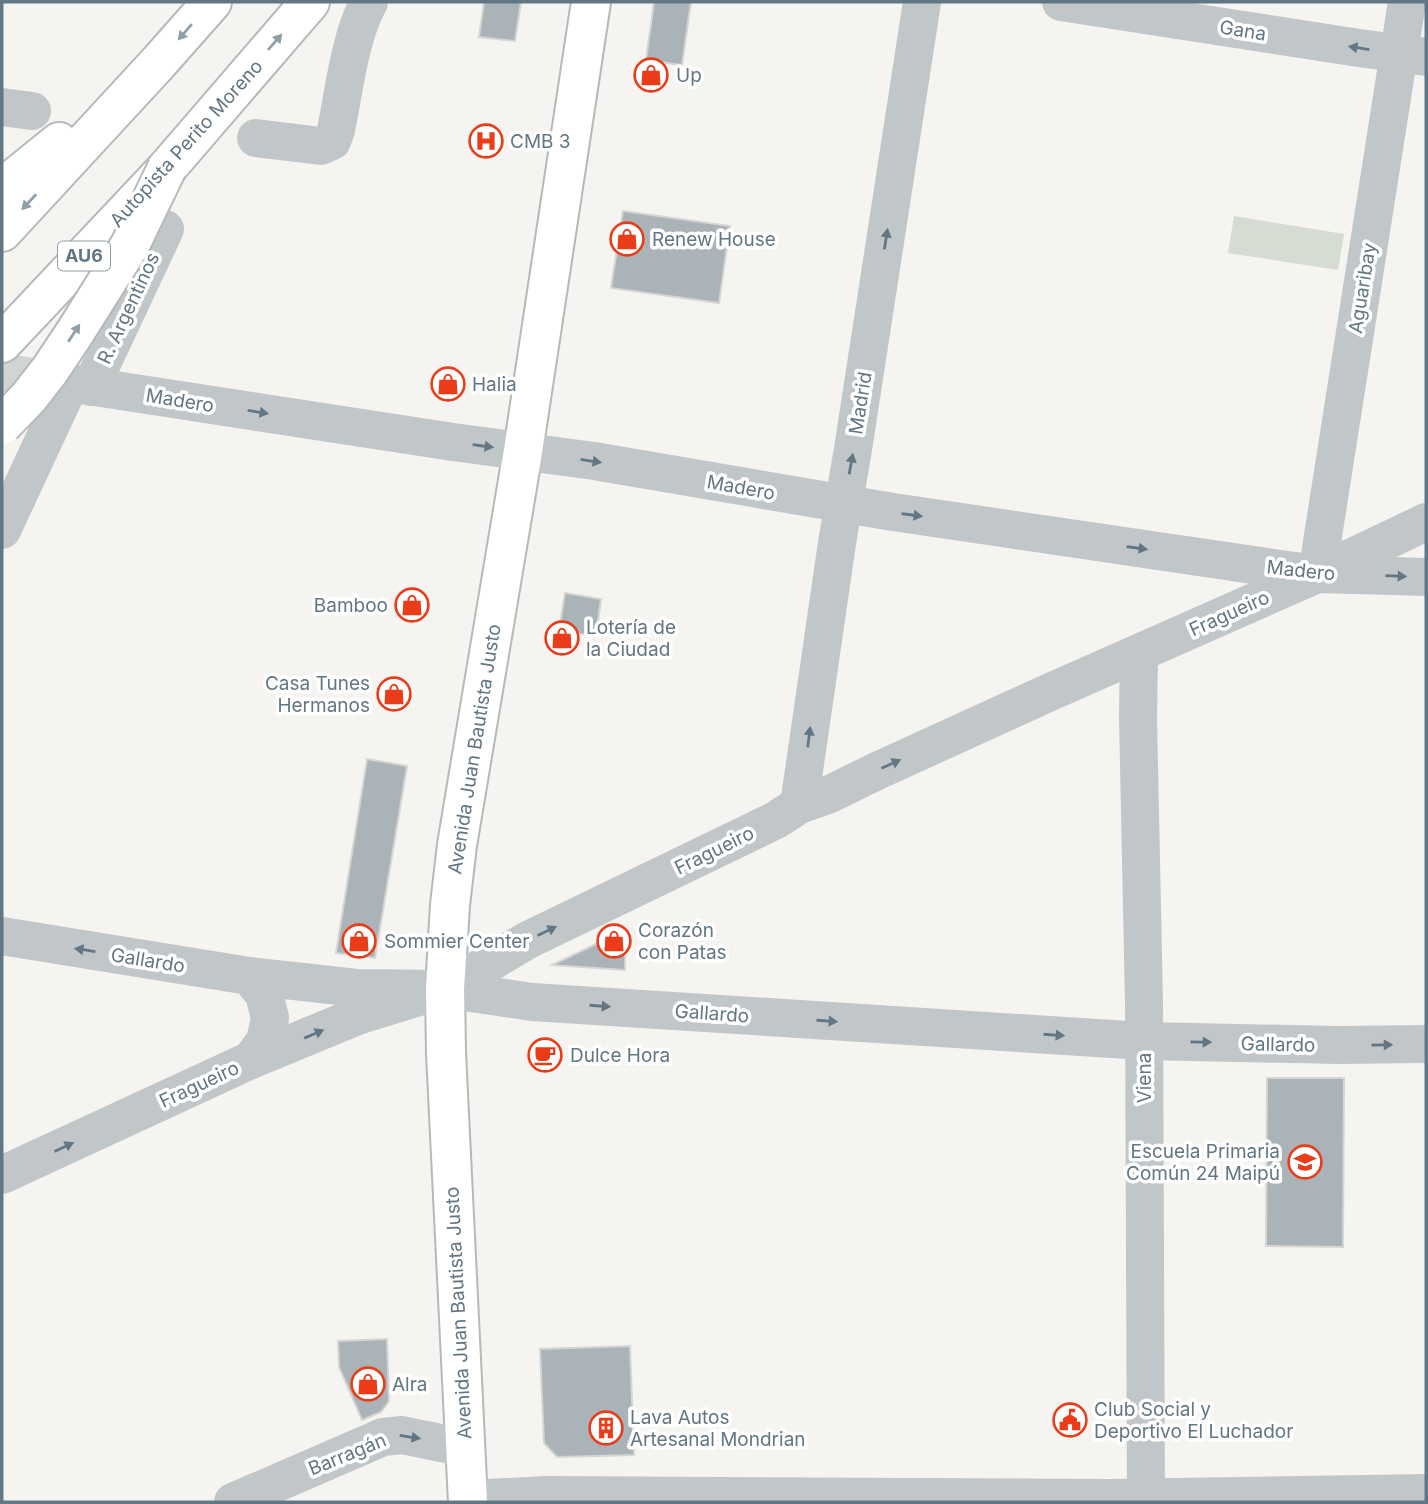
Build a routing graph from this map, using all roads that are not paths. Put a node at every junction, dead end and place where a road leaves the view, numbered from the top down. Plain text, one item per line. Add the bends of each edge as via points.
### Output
1 (212, 2) edge
2 (310, 2) edge
3 (369, 2) edge
4 (591, 2) edge
5 (922, 2) edge
6 (1061, 2) edge
7 (1408, 2) edge
8 (1413, 55) edge
9 (159, 62) junction
10 (256, 138) dead end
11 (167, 168) junction
12 (2, 188) edge
13 (165, 229) dead end
14 (2, 232) edge
15 (2, 343) edge
16 (72, 384) junction
17 (2, 425) edge
18 (523, 452) junction
19 (844, 504) junction
20 (1426, 522) edge
21 (2, 530) edge
22 (1317, 574) junction
23 (1426, 577) edge
24 (1139, 653) junction
25 (799, 805) junction
26 (2, 936) edge
27 (249, 976) junction
28 (445, 989) junction
29 (1144, 1041) junction
30 (1426, 1044) edge
31 (251, 1060) junction
32 (2, 1175) edge
33 (465, 1448) junction
34 (1426, 1493) edge
35 (1145, 1500) edge
36 (468, 1501) edge
37 (233, 1502) edge

1 -> 9 main road
11 -> 2 main road, Autopista Perito Moreno / AU6
3 - 10 street via 361,16 332,141 321,146
4 - 18 main road, Avenida Juan Bautista Justo
19 -> 5 street, Madrid
8 -> 6 street, Gana
7 - 8 street, Aguaribay
8 - 22 street, Aguaribay
9 - 12 main road
9 -> 14 main road
11 - 15 main road, Autopista Perito Moreno / AU6
17 -> 11 main road, bridge via 68,343 130,245
13 - 16 street, R. Argentinos
16 -> 18 street, Madero
16 - 21 street, R. Argentinos
18 -> 19 street, Madero
18 - 28 main road, Avenida Juan Bautista Justo via 458,836
19 -> 22 street, Madero
25 -> 19 street, Madrid
20 - 22 street, Fragueiro
22 -> 23 street, Madero
22 - 24 street, Fragueiro
25 -> 24 street, Fragueiro
24 - 29 street, Viena
28 -> 25 street, Fragueiro via 528,940
27 -> 26 street, Gallardo
27 - 28 street, Gallardo via 357,989
27 - 31 street via 264,995 270,1018 265,1041
28 -> 29 street, Gallardo via 532,1002
31 -> 28 street, Fragueiro via 360,1015
28 - 33 main road, Avenida Juan Bautista Justo
29 -> 30 street, Gallardo
29 - 35 street, Viena
32 -> 31 street, Fragueiro
33 - 36 main road, Avenida Juan Bautista Justo
37 -> 33 street, Barragán via 383,1437 402,1435
34 - 35 street
35 - 36 street via 547,1495

